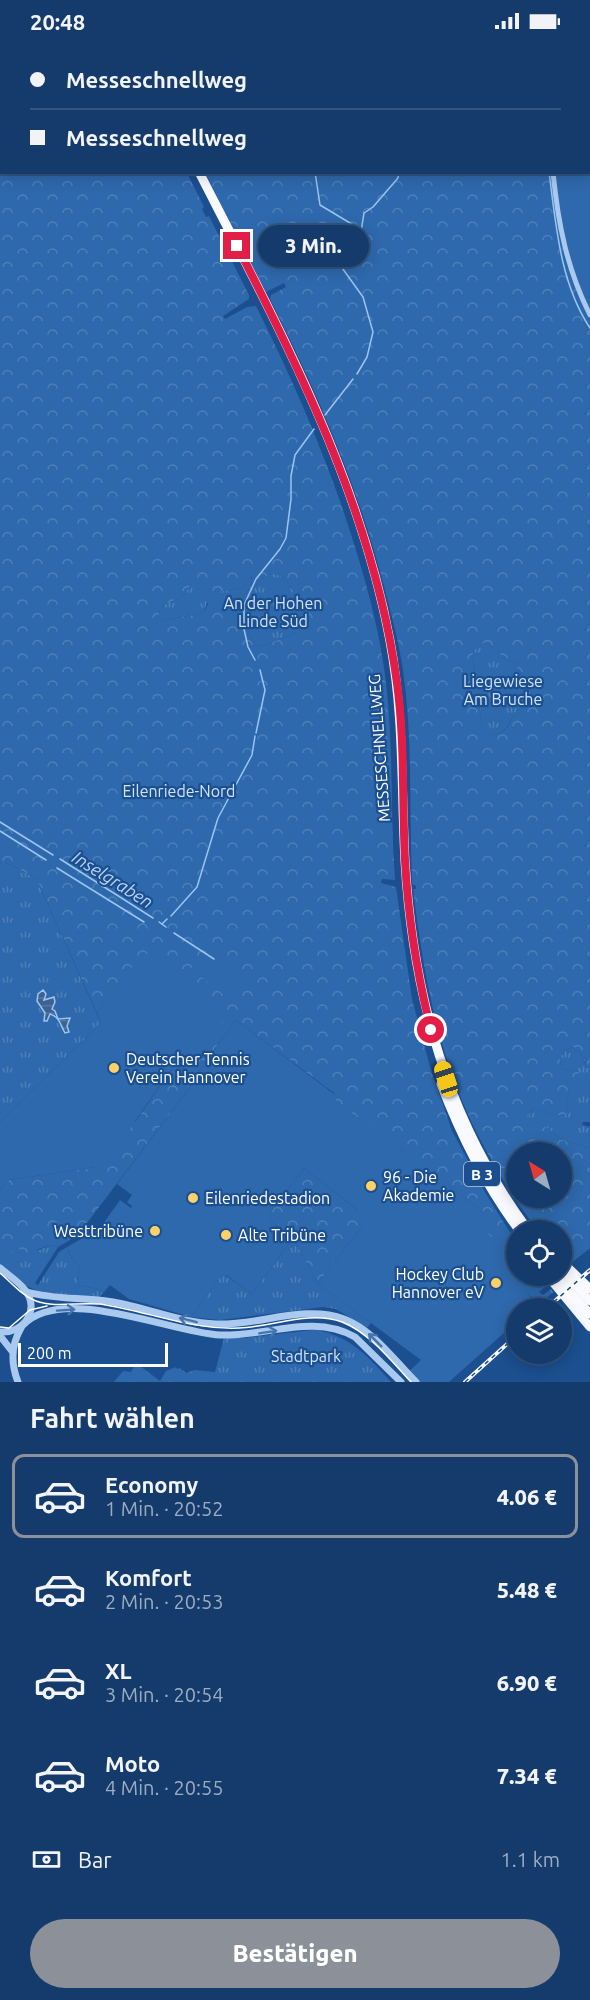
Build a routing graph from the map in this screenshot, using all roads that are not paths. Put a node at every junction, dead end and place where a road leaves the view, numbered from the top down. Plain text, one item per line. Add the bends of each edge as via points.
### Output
1 (193, 174) edge
2 (200, 174) edge
3 (553, 174) edge
4 (590, 315) edge
5 (512, 1220) edge
6 (521, 1220) edge
7 (0, 1268) edge
8 (572, 1272) edge
9 (572, 1281) edge
10 (556, 1286) edge
11 (565, 1286) edge
12 (590, 1289) edge
13 (27, 1292) junction
14 (590, 1301) edge
15 (590, 1314) edge
16 (22, 1327) junction
17 (590, 1327) edge
18 (0, 1334) edge
19 (13, 1354) junction
20 (18, 1382) edge
21 (401, 1382) edge
22 (416, 1382) edge

1 - 5 highway, MESSESCHNELLWEG / B 3 via 307,402 367,567 385,642 395,716 407,941 422,1017 460,1133
2 - 6 highway, MESSESCHNELLWEG / B 3 via 312,400 372,565 390,641 401,715 405,861 413,940 427,1015 459,1111 489,1173
3 - 4 street via 566,256
7 - 13 street
8 - 12 highway
9 - 14 highway
10 - 17 highway
11 - 15 highway
13 - 16 street via 30,1310
22 -> 13 street via 365,1331 330,1315 199,1323 115,1302 48,1298
16 - 18 street
16 - 19 street
16 -> 21 street via 40,1314 67,1309 112,1313 221,1335 323,1325 355,1337
18 - 19 street
19 - 20 street

